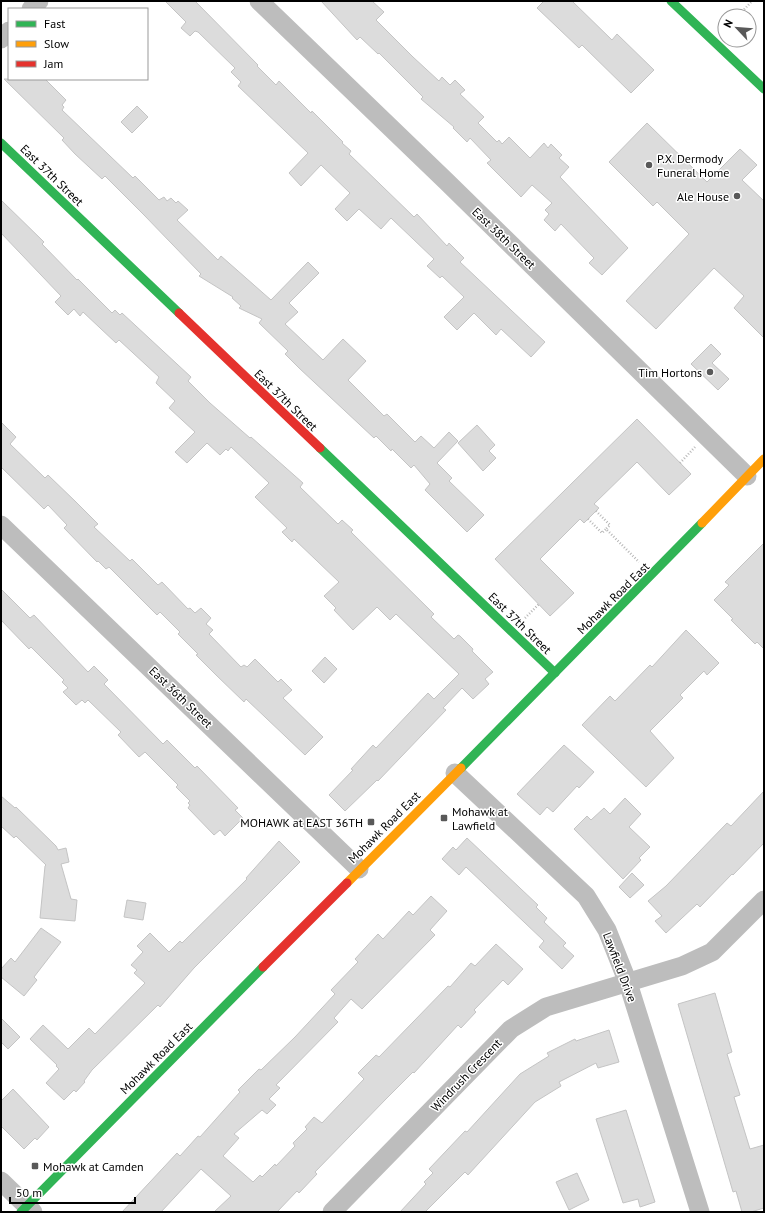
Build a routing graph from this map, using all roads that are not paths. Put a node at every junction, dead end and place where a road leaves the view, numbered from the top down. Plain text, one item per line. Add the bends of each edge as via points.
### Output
1 (259, 1) edge
2 (671, 1) edge
3 (764, 89) edge
4 (1, 142) edge
5 (764, 459) edge
6 (747, 476) junction
7 (1, 525) edge
8 (555, 673) junction
9 (456, 773) junction
10 (359, 869) junction
11 (764, 900) edge
12 (628, 984) junction
13 (1, 1181) edge
14 (27, 1210) edge
15 (332, 1212) edge
16 (700, 1212) edge

1 - 6 street, East 38th Street
2 - 3 main road
4 - 8 main road, East 37th Street
5 - 6 main road, Mohawk Road East
6 - 8 main road, Mohawk Road East
7 - 10 street, East 36th Street
8 - 9 main road, Mohawk Road East
9 - 10 main road, Mohawk Road East
9 - 12 street, Lawfield Drive via 586,896 607,930
10 - 14 main road, Mohawk Road East
11 - 12 street, Windrush Crescent via 712,952 682,966
12 - 15 street, Windrush Crescent via 546,1007 511,1029
12 - 16 street, Lawfield Drive
13 - 14 street

